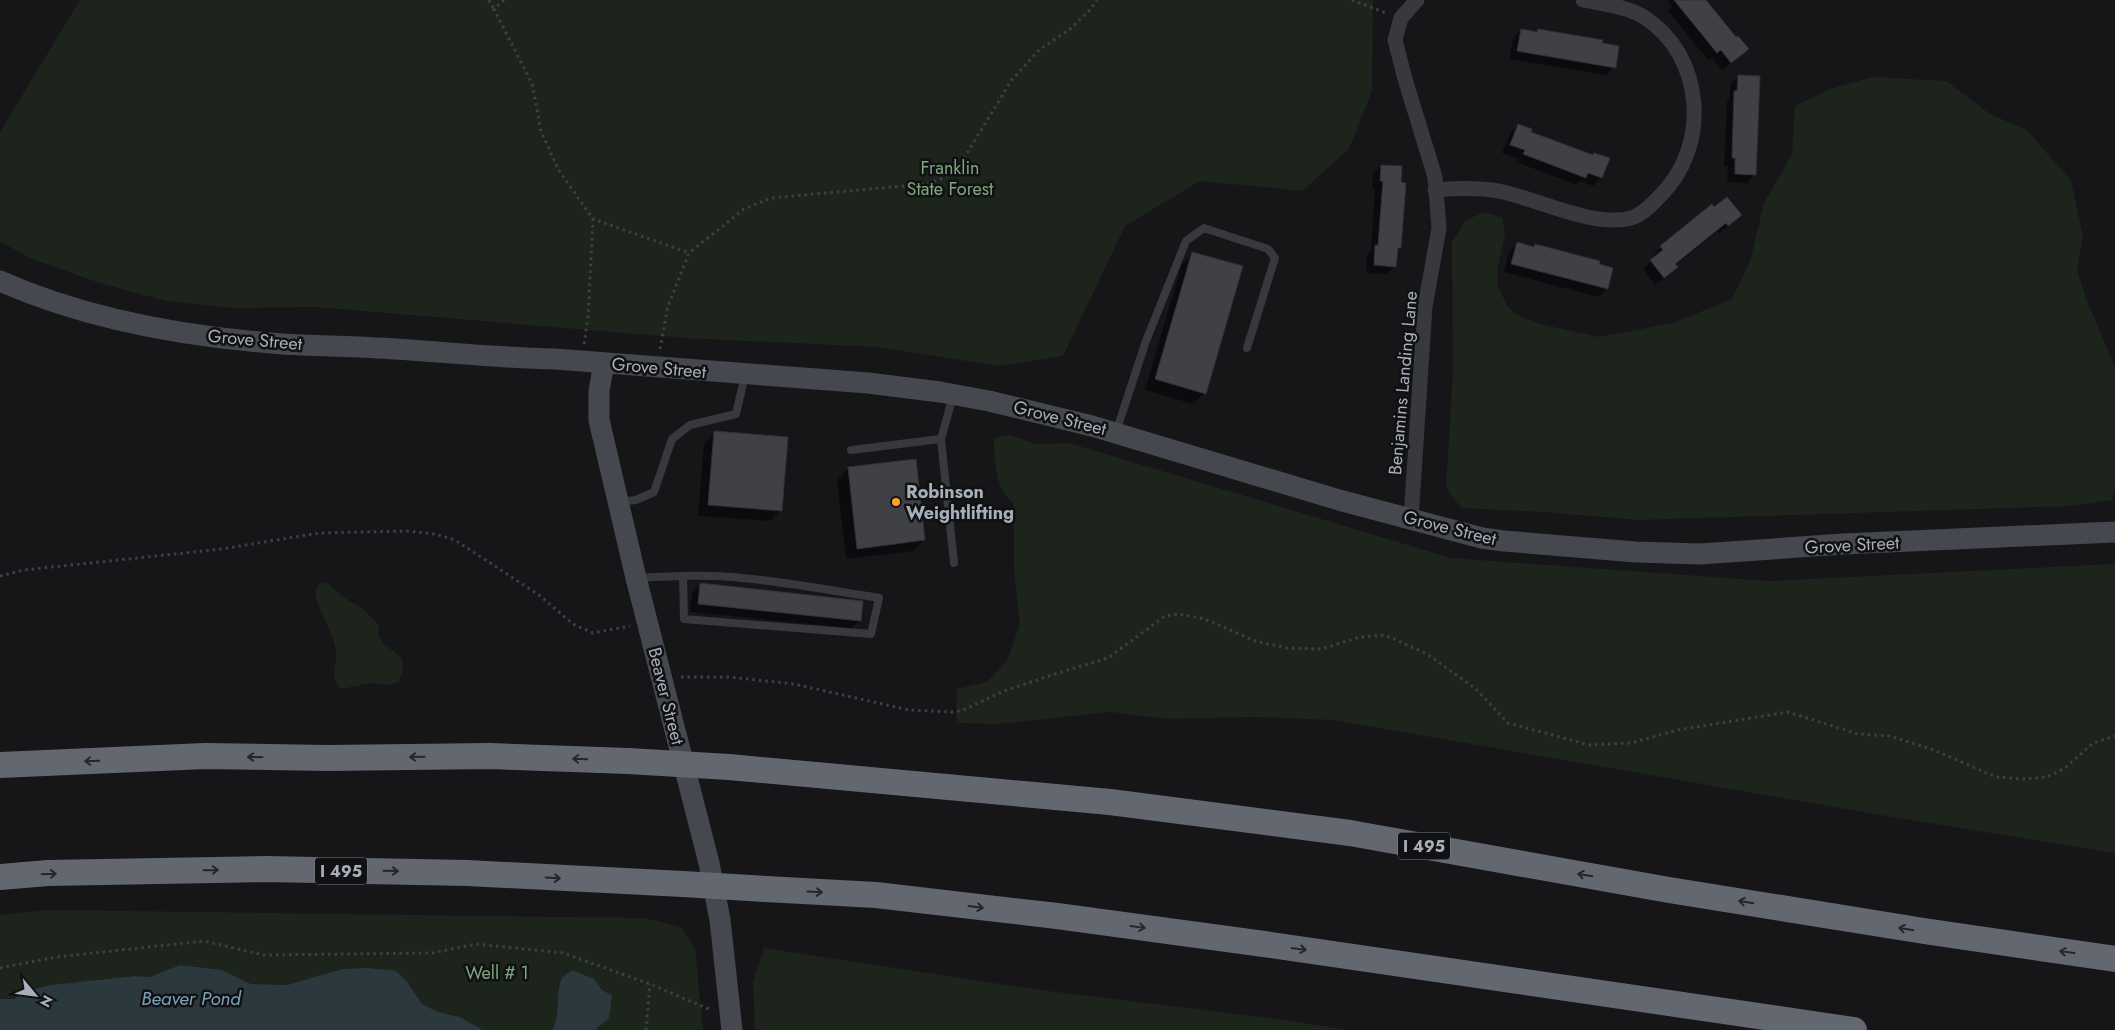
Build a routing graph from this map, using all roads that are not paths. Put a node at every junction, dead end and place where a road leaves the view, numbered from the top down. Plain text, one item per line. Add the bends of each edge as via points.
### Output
1 (1417, 0) edge
2 (1583, 0) edge
3 (1435, 190) junction
4 (0, 281) edge
5 (1247, 348) dead end
6 (604, 363) junction
7 (745, 375) junction
8 (953, 394) junction
9 (1116, 432) junction
10 (942, 439) junction
11 (851, 450) dead end
12 (618, 502) junction
13 (1411, 519) junction
14 (2115, 532) edge
15 (954, 562) dead end
16 (683, 576) junction
17 (636, 578) junction
18 (0, 765) edge
19 (0, 877) edge
20 (2115, 959) edge
21 (731, 1020) edge
22 (1854, 1030) edge

1 - 3 street, Benjamins Landing Lane via 1401,18 1395,40 1435,177
2 - 3 street via 1622,8 1644,17 1661,31 1684,62 1696,104 1688,149 1672,184 1633,218 1618,220 1574,213 1503,192 1468,188
3 - 13 street, Benjamins Landing Lane via 1439,228 1425,307
4 - 6 main road, Grove Street via 37,298 151,327 208,336 283,344
5 - 9 lane via 1275,258 1268,249 1204,228 1186,241 1146,341
6 - 7 main road, Grove Street
6 - 12 main road, Beaver Street via 599,391 599,420
7 - 8 main road, Grove Street
7 - 12 lane via 736,414 690,424 672,439 654,492 636,500
8 - 9 main road, Grove Street
8 - 10 lane
9 - 13 main road, Grove Street
10 - 11 lane
10 - 15 lane
12 - 17 main road, Beaver Street
13 - 14 main road, Grove Street via 1504,541 1624,552 1700,554
16 - 16 lane via 742,578 879,598 871,634 684,620
16 - 17 lane
17 - 21 main road, Beaver Street via 709,863 720,920
20 -> 18 highway, I 495, bridge via 1679,892 1350,833 1110,802 729,767 490,756 205,756
19 -> 22 highway, I 495, bridge via 48,873 266,869 467,873 876,895 1264,944

